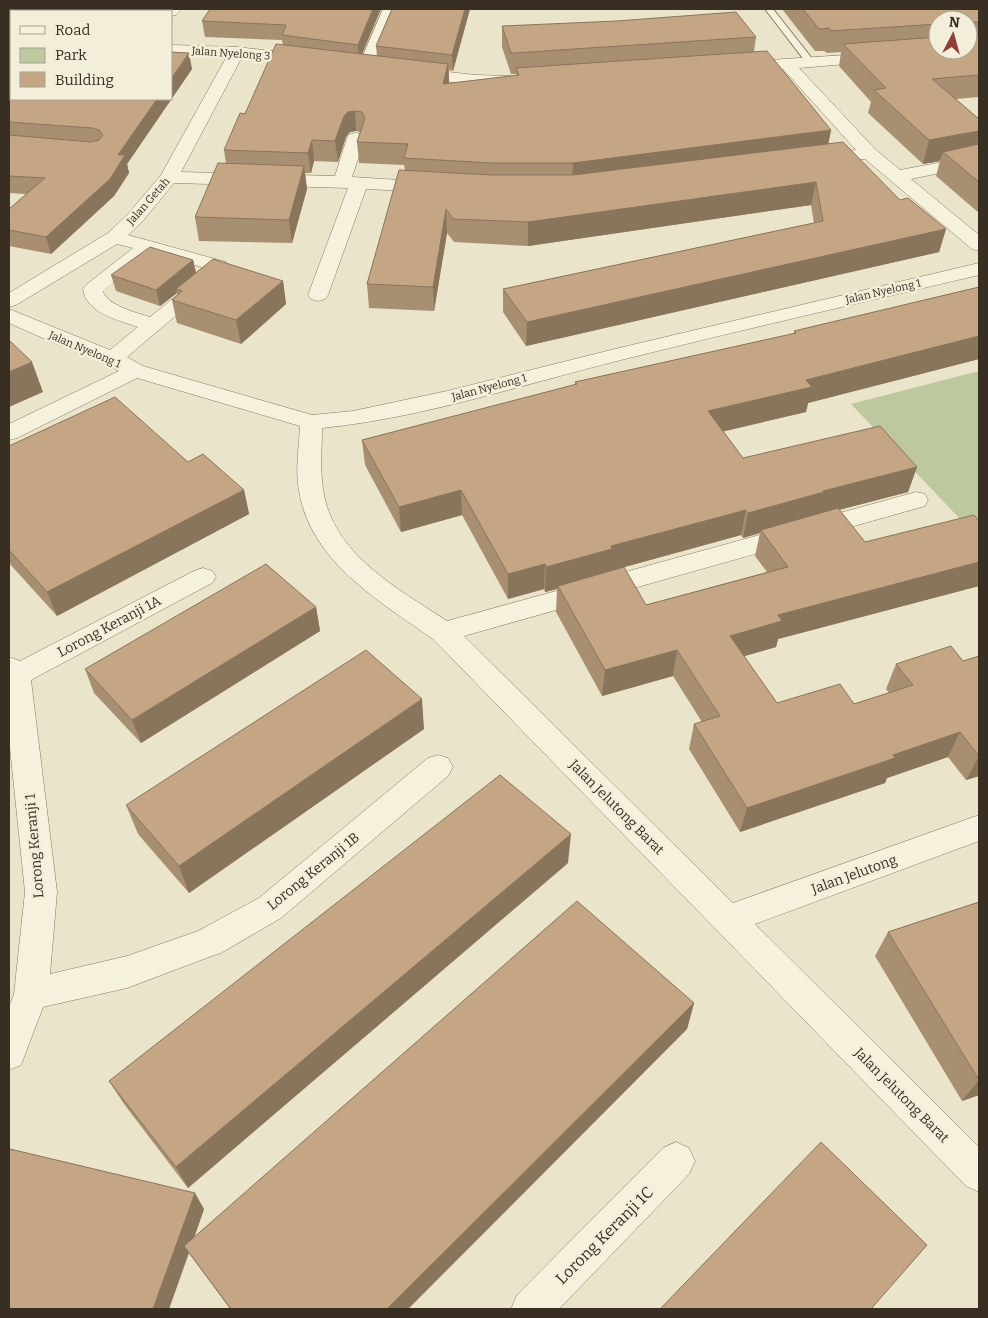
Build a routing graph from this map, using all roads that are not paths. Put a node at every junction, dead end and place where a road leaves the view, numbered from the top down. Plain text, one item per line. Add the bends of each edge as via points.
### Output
1 (390, 9) edge
2 (769, 9) edge
3 (172, 50) edge
4 (237, 52) junction
5 (895, 56) edge
6 (321, 62) edge
7 (810, 63) junction
8 (787, 64) junction
9 (348, 65) edge
10 (722, 68) edge
11 (396, 71) edge
12 (523, 80) edge
13 (356, 138) edge
14 (869, 153) junction
15 (979, 160) edge
16 (803, 162) edge
17 (897, 176) junction
18 (169, 177) junction
19 (351, 183) junction
20 (450, 188) edge
21 (979, 226) edge
22 (960, 230) junction
23 (115, 237) junction
24 (979, 245) edge
25 (147, 246) junction
26 (979, 269) edge
27 (318, 295) dead end
28 (9, 301) edge
29 (9, 315) edge
30 (152, 325) junction
31 (113, 358) junction
32 (135, 371) junction
33 (311, 422) junction
34 (9, 433) edge
35 (916, 500) dead end
36 (203, 577) dead end
37 (443, 632) junction
38 (12, 671) edge
39 (438, 767) dead end
40 (979, 828) edge
41 (730, 919) junction
42 (31, 994) junction
43 (9, 1053) edge
44 (676, 1161) dead end
45 (979, 1173) edge
46 (531, 1309) edge

1 - 9 street via 373,68
2 - 7 lane
3 - 4 street, Jalan Nyelong 3
4 - 6 street, Jalan Nyelong 3
4 - 18 street, Jalan Getah
5 - 7 street
7 - 8 street
8 - 10 street
8 - 14 street
11 - 12 street via 476,80
13 - 19 street
14 - 16 street
14 - 17 street
15 - 17 street
17 - 22 street
18 - 19 street
18 - 23 street, Jalan Getah
19 - 20 street
19 - 27 street
21 - 22 street
22 - 24 street
23 - 25 street
23 - 28 street, Jalan Getah
25 - 30 street via 93,289 92,294 105,307
25 - 30 street via 222,269
26 - 33 street, Jalan Nyelong 1 via 402,409
29 - 31 street, Jalan Nyelong 1
30 - 31 street
31 - 32 street, Jalan Nyelong 1
32 - 33 street, Jalan Nyelong 1
32 - 34 street
33 - 37 street, Jalan Jelutong Barat via 311,492 320,525 339,553 378,586
35 - 37 street
36 - 38 street, Lorong Keranji 1A
37 - 41 street, Jalan Jelutong Barat
38 - 42 street, Lorong Keranji 1 via 40,892
39 - 42 street, Lorong Keranji 1B via 270,908 209,942 128,972
40 - 41 street, Jalan Jelutong
41 - 45 street, Jalan Jelutong Barat
42 - 43 street, Lorong Keranji 1
44 - 46 street, Lorong Keranji 1C

